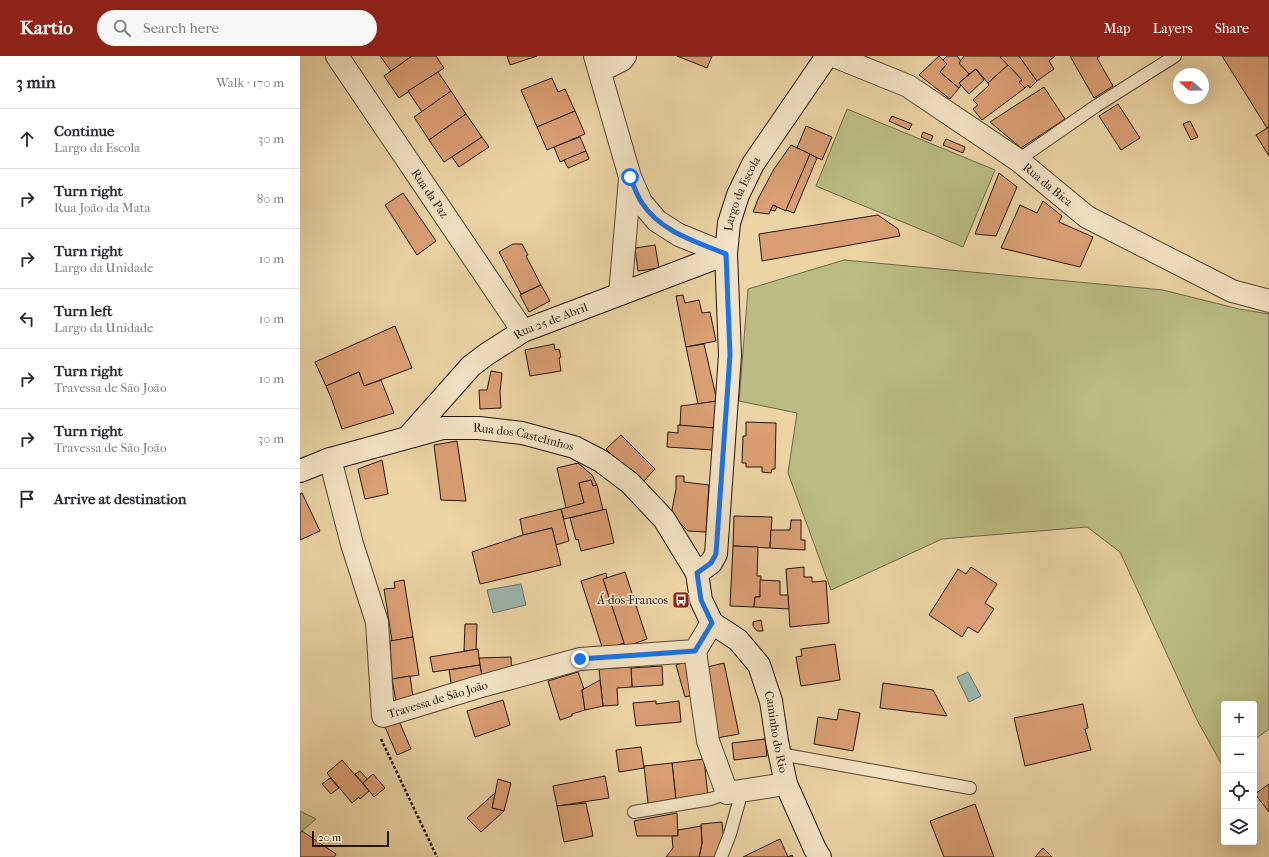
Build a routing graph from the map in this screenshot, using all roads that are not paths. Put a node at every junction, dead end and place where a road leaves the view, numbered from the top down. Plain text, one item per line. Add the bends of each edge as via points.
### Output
1 (337, 56) edge
2 (625, 56) edge
3 (827, 56) edge
4 (834, 56) edge
5 (1175, 56) edge
6 (598, 64) edge
7 (1018, 160) junction
8 (630, 177) junction
9 (726, 254) junction
10 (620, 294) junction
11 (1269, 301) edge
12 (524, 331) junction
13 (408, 437) junction
14 (330, 459) junction
15 (300, 471) edge
16 (697, 573) junction
17 (712, 623) junction
18 (695, 651) junction
19 (780, 754) junction
20 (786, 784) junction
21 (970, 788) dead end
22 (735, 792) junction
23 (634, 812) dead end
24 (721, 857) edge
25 (820, 857) edge

1 - 12 street, Rua da Paz
2 - 6 street via 622,60
3 - 9 street, Largo da Escola via 753,164 733,208
4 - 7 street, Rua da Bica via 908,86
5 - 7 lane
6 - 8 street
7 - 11 street, Rua da Bica via 1088,218 1232,291
8 - 9 street via 641,202 657,221 679,235
8 - 10 street
9 - 10 street, Rua 25 de Abril
9 - 16 street, Largo da Escola via 730,355 716,554 711,563
10 - 12 street, Rua 25 de Abril
12 - 13 street, Rua 25 de Abril via 471,366
13 - 14 street, Rua dos Castelinhos
13 - 16 street, Rua dos Castelinhos via 443,428 479,428 522,433 574,447 601,461 630,483 664,519
14 - 15 street, Rua dos Castelinhos
14 - 18 street, Travessa de São João via 352,544 377,622 383,716 580,659
16 - 17 street via 701,600
17 - 18 street
17 - 19 street, Caminho do Rio via 738,640 759,665 771,700
18 - 22 street via 708,741
19 - 20 street, Caminho do Rio
19 - 21 lane
20 - 22 street
20 - 25 street, Caminho do Rio
22 - 23 lane via 711,799
22 - 24 lane via 730,834

